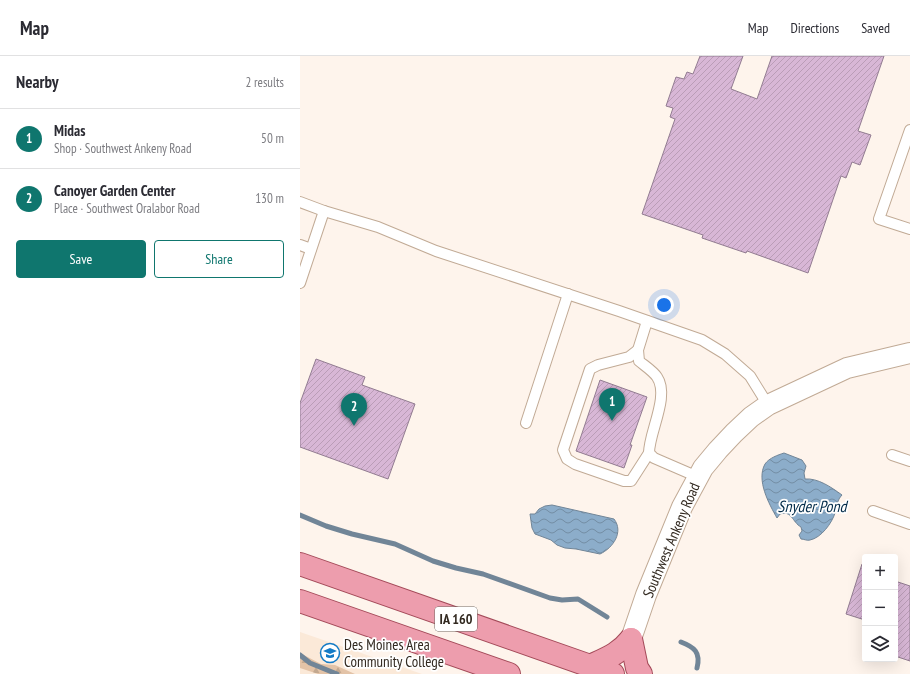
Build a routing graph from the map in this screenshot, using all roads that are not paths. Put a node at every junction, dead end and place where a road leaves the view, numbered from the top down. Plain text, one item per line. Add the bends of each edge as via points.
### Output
1 (910, 130) edge
2 (300, 202) edge
3 (324, 211) junction
4 (910, 229) edge
5 (300, 246) edge
6 (311, 250) junction
7 (300, 283) edge
8 (568, 294) junction
9 (647, 321) junction
10 (638, 350) junction
11 (910, 353) edge
12 (768, 405) junction
13 (526, 423) dead end
14 (649, 453) junction
15 (892, 455) dead end
16 (910, 461) edge
17 (698, 477) junction
18 (873, 511) dead end
19 (910, 524) edge
20 (300, 564) edge
21 (300, 601) edge
22 (631, 639) junction
23 (590, 666) junction
24 (509, 674) edge
25 (613, 674) edge
26 (641, 674) edge

1 - 4 lane via 879,219
2 - 3 lane
3 - 6 lane
3 - 8 lane
5 - 6 lane
6 - 7 lane
8 - 9 lane
8 - 13 lane
9 - 10 lane
9 - 12 lane via 702,340 725,354 750,376
10 - 14 lane via 639,361 657,376 661,384 662,394 649,443
10 - 14 lane via 629,357 598,365 590,370 563,450 567,459 575,464 624,481 631,481
11 - 12 street, Southwest Ankeny Road via 847,368
12 - 17 street, Southwest Ankeny Road via 734,433
14 - 17 lane via 654,458
15 - 16 lane
17 - 22 street, Southwest Ankeny Road via 682,507
18 - 19 lane
20 - 23 main road, IA 160
21 - 24 main road, IA 160
22 - 23 main road via 616,654
22 - 26 main road via 632,651
23 - 25 main road, IA 160

